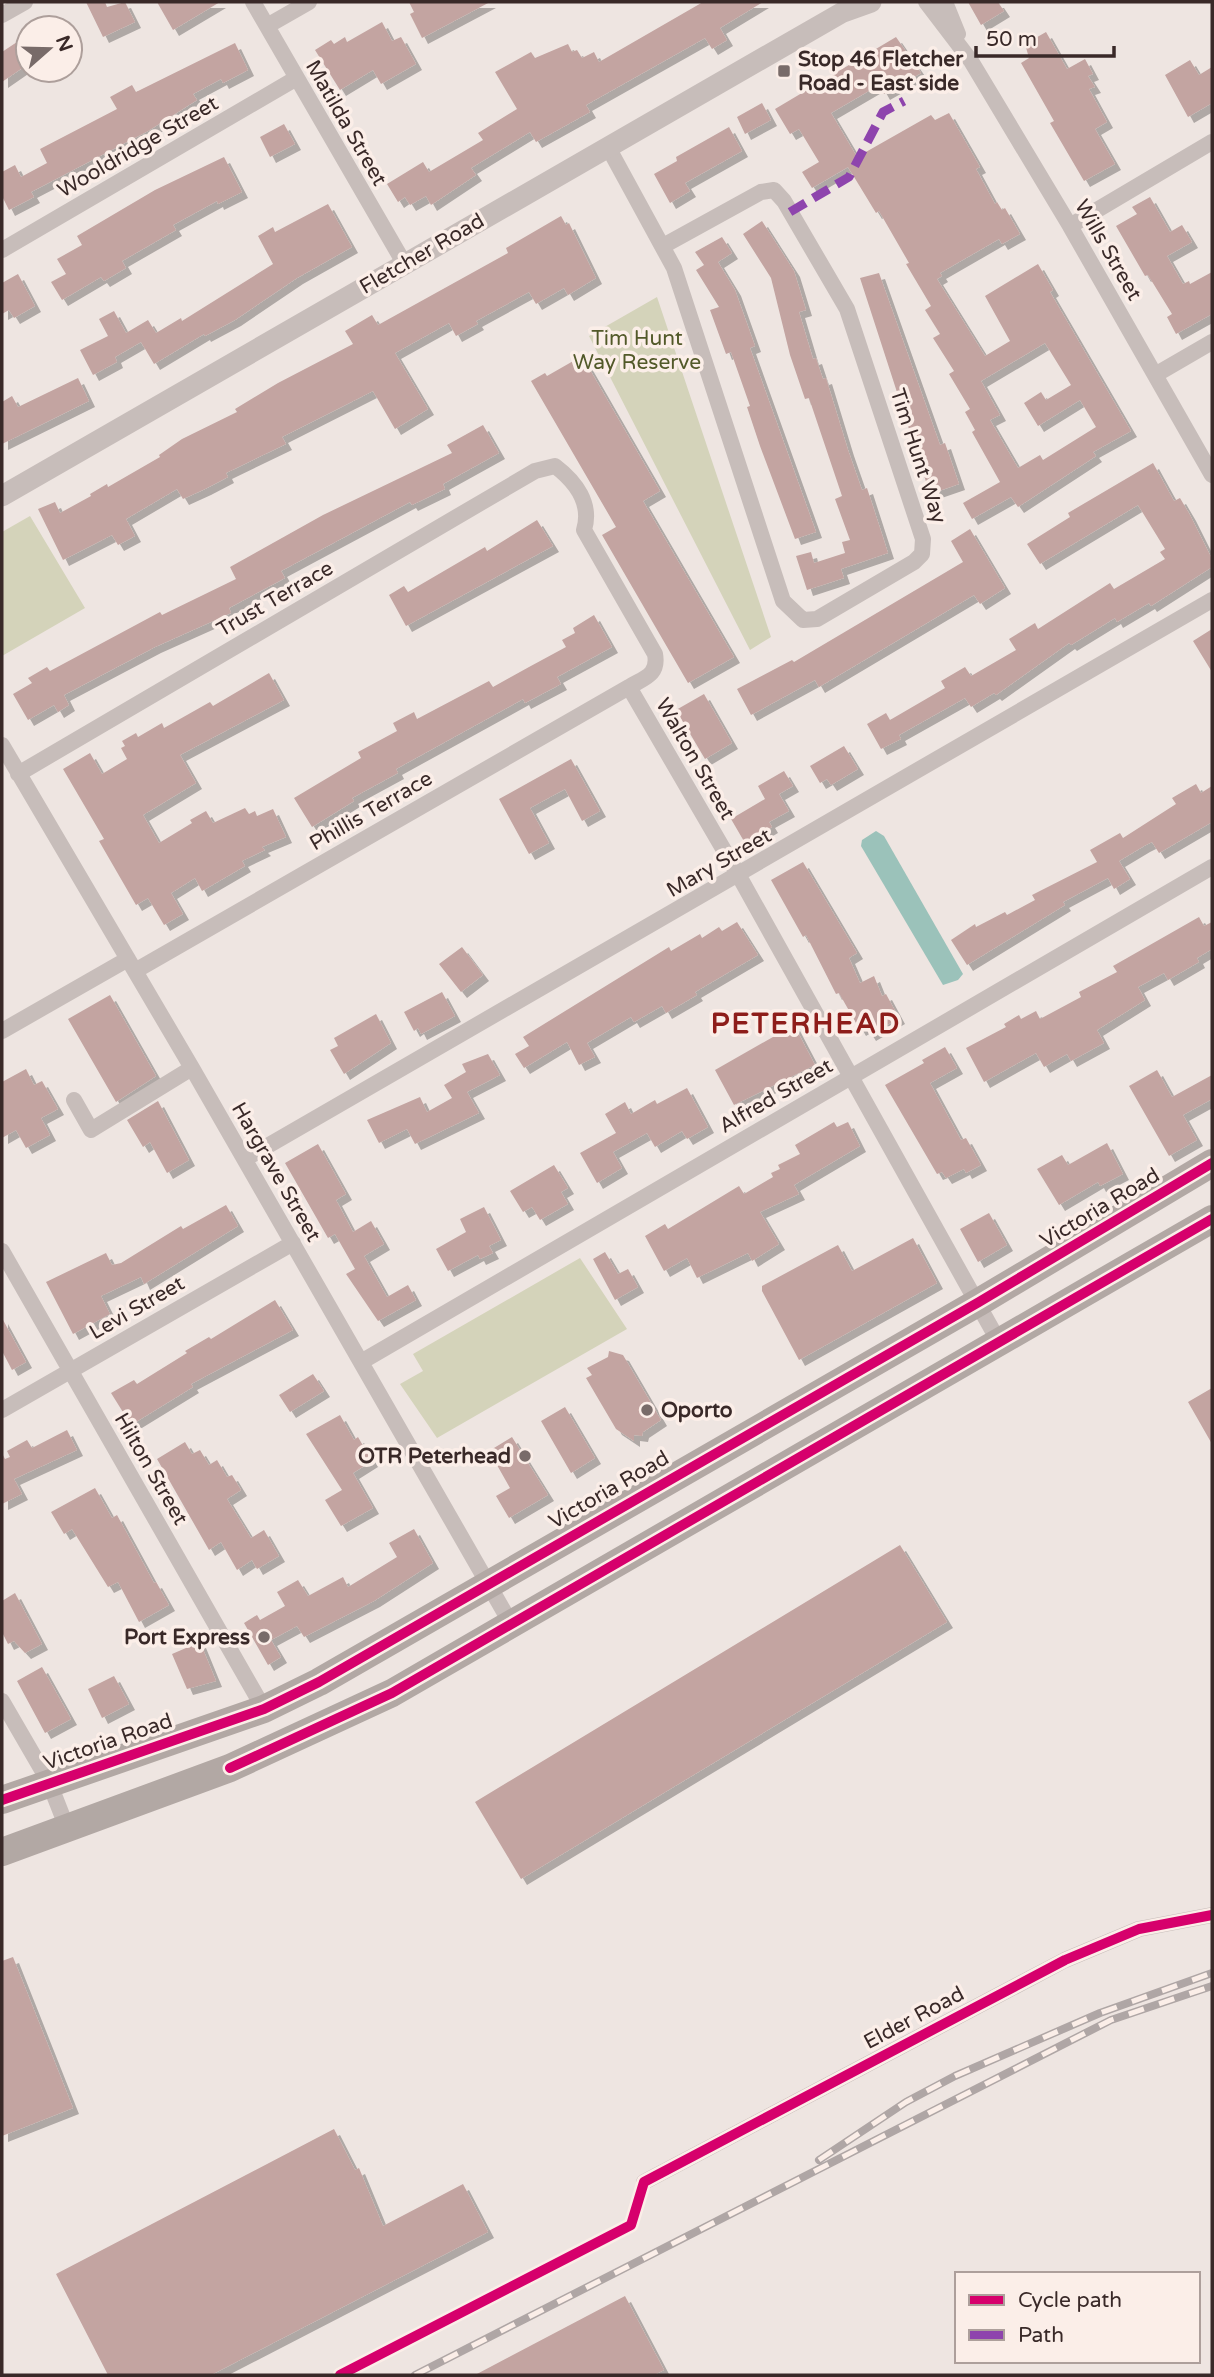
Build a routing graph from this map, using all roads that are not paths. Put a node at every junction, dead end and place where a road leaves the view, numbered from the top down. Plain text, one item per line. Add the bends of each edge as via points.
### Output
1 (25, 2) edge
2 (253, 2) edge
3 (309, 2) edge
4 (871, 2) edge
5 (926, 2) edge
6 (945, 2) edge
7 (850, 7) edge
8 (2, 15) edge
9 (267, 26) junction
10 (963, 50) junction
11 (295, 79) junction
12 (1212, 142) edge
13 (608, 148) junction
14 (1070, 226) junction
15 (663, 246) junction
16 (2, 250) edge
17 (404, 263) junction
18 (1212, 342) edge
19 (1155, 375) junction
20 (555, 466) joint
21 (1212, 475) edge
22 (2, 496) edge
23 (1212, 600) edge
24 (629, 687) junction
25 (2, 745) edge
26 (18, 774) junction
27 (1212, 867) edge
28 (739, 876) junction
29 (132, 965) junction
30 (2, 1031) edge
31 (192, 1068) junction
32 (850, 1078) junction
33 (74, 1100) dead end
34 (245, 1159) junction
35 (1212, 1163) edge
36 (1212, 1219) edge
37 (293, 1243) junction
38 (2, 1251) edge
39 (979, 1302) junction
40 (999, 1342) junction
41 (361, 1362) junction
42 (70, 1370) junction
43 (2, 1410) edge
44 (487, 1583) junction
45 (510, 1622) junction
46 (367, 1657) junction
47 (392, 1693) junction
48 (2, 1701) edge
49 (264, 1709) junction
50 (49, 1782) junction
51 (2, 1800) edge
52 (67, 1828) junction
53 (2, 1852) edge
54 (1212, 1915) edge
55 (644, 2182) dead end

1 - 8 street
2 - 9 street, Matilda Street
3 - 9 street
4 - 7 street, Fletcher Road
5 - 10 street, Wills Street
6 - 10 street, Wills Street
7 - 13 street, Fletcher Road
9 - 11 street, Matilda Street
10 - 14 street, Wills Street
11 - 16 street, Wooldridge Street
11 - 17 street, Matilda Street
12 - 14 street
13 - 15 street, Tim Hunt Way
13 - 17 street, Fletcher Road
14 - 19 street, Wills Street
15 - 15 street, Tim Hunt Way via 761,192 774,190 784,201 847,309 923,538 922,554 914,562 817,619 803,620 783,601
17 - 22 street, Fletcher Road
18 - 19 street
19 - 21 street, Wills Street
20 - 24 street, Walton Street via 575,482 588,516 584,530 655,654 653,673
20 - 26 street, Trust Terrace via 535,471
23 - 28 street, Mary Street
24 - 28 street, Walton Street
24 - 29 street, Phillis Terrace
25 - 26 street, Hargrave Street
26 - 29 street, Hargrave Street
27 - 32 street, Alfred Street
28 - 32 street, Walton Street
28 - 34 street, Mary Street
29 - 30 street, Phillis Terrace
29 - 31 street, Hargrave Street
31 - 33 street via 91,1130
31 - 34 street, Hargrave Street
32 - 39 street, Walton Street
32 - 41 street, Alfred Street
34 - 37 street, Hargrave Street
35 - 39 highway, Victoria Road
36 - 40 highway
37 - 41 street, Hargrave Street
37 - 42 street, Levi Street
38 - 42 street, Hilton Street
39 - 40 street, Walton Street
39 - 44 highway, Victoria Road
40 - 45 highway
41 - 44 street, Hargrave Street
42 - 43 street, Levi Street
42 - 49 street, Hilton Street
44 - 45 street, Hargrave Street
44 - 46 highway, Victoria Road
45 - 47 highway
46 - 47 highway
46 - 49 highway, Victoria Road
47 - 52 highway via 230,1768
48 - 50 street
49 - 50 highway, Victoria Road
50 - 51 highway, Victoria Road
50 - 52 street
52 - 53 highway
54 - 55 street, Elder Road via 1139,1929 1065,1960

